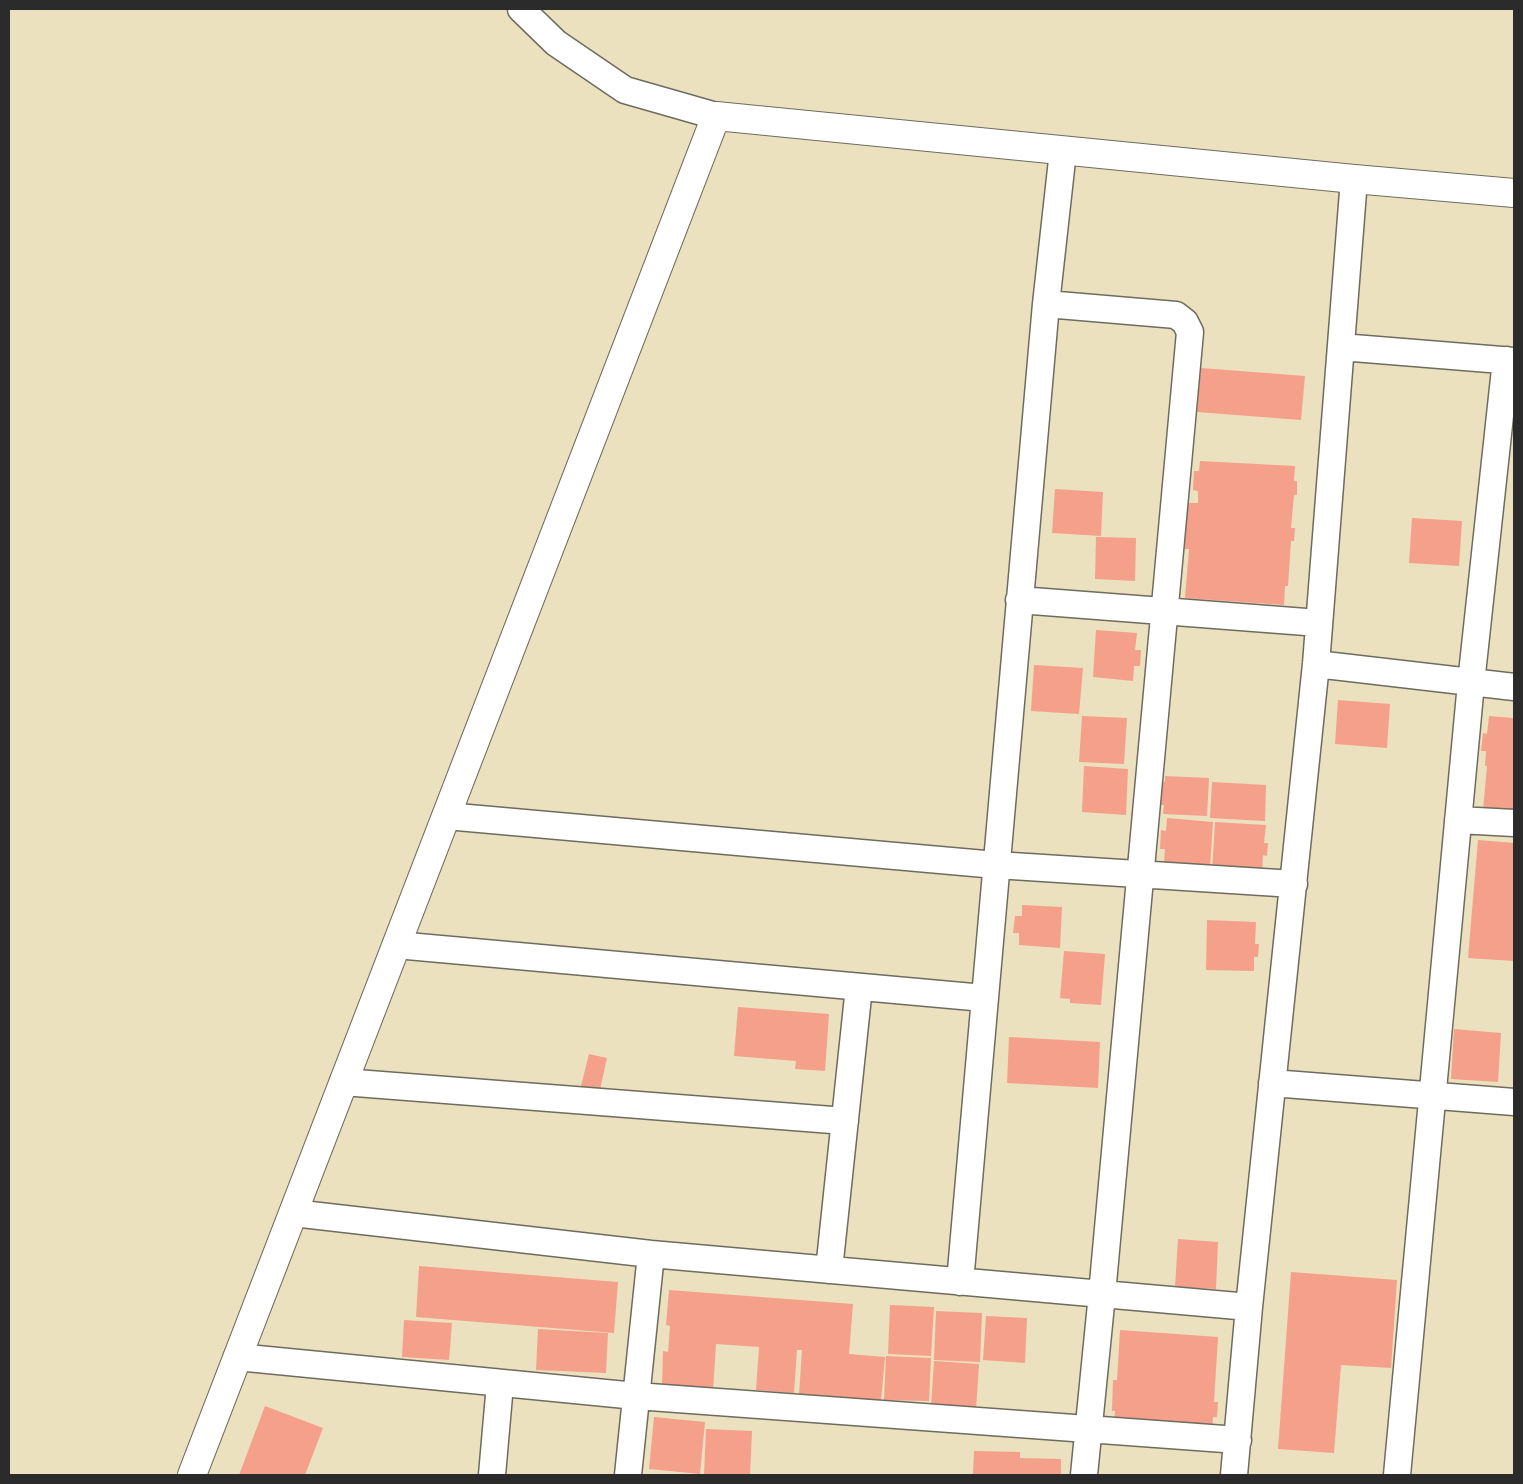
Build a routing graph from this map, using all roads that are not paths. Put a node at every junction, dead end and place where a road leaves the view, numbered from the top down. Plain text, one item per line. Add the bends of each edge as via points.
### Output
1 (521, 9) edge
2 (716, 116) junction
3 (1063, 151) junction
4 (1354, 179) junction
5 (1514, 192) edge
6 (1046, 304) junction
7 (1340, 347) junction
8 (1510, 360) edge
9 (1019, 600) junction
10 (1165, 611) junction
11 (1319, 623) junction
12 (1316, 664) junction
13 (1471, 683) junction
14 (1514, 687) edge
15 (446, 816) junction
16 (1458, 820) junction
17 (1514, 823) edge
18 (996, 865) junction
19 (1141, 876) junction
20 (1294, 884) junction
21 (396, 945) junction
22 (859, 987) junction
23 (984, 998) junction
24 (343, 1082) junction
25 (1272, 1083) junction
26 (1432, 1096) junction
27 (1514, 1102) edge
28 (845, 1121) junction
29 (293, 1213) junction
30 (651, 1254) junction
31 (829, 1270) junction
32 (960, 1282) junction
33 (1102, 1294) junction
34 (1249, 1307) junction
35 (237, 1358) junction
36 (500, 1384) junction
37 (636, 1396) junction
38 (1089, 1429) junction
39 (1238, 1440) junction
40 (192, 1475) edge
41 (492, 1475) edge
42 (628, 1475) edge
43 (1084, 1475) edge
44 (1234, 1475) edge
45 (1397, 1475) edge

1 - 2 street via 556,43 625,90
2 - 3 street
2 - 15 street
3 - 4 street
3 - 6 street
4 - 5 street
4 - 7 street
6 - 9 street
6 - 10 street via 1176,315 1190,332
7 - 8 street
7 - 11 street
8 - 13 street
9 - 10 street
9 - 18 street
10 - 11 street
10 - 19 street
11 - 12 street
12 - 13 street
12 - 20 street
13 - 14 street
13 - 16 street
15 - 18 street
15 - 21 street
16 - 17 street
16 - 26 street
18 - 19 street
18 - 23 street
19 - 20 street
19 - 33 street
20 - 25 street
21 - 22 street
21 - 24 street
22 - 23 street
22 - 28 street
23 - 32 street
24 - 28 street
24 - 29 street
25 - 26 street
25 - 34 street
26 - 27 street
26 - 45 street
28 - 31 street
29 - 30 street
29 - 35 street
30 - 31 street
30 - 37 street
31 - 32 street
32 - 33 street
33 - 34 street
33 - 38 street
34 - 39 street
35 - 36 street
35 - 40 street
36 - 37 street
36 - 41 street
37 - 38 street
37 - 42 street
38 - 39 street
38 - 43 street
39 - 44 street

